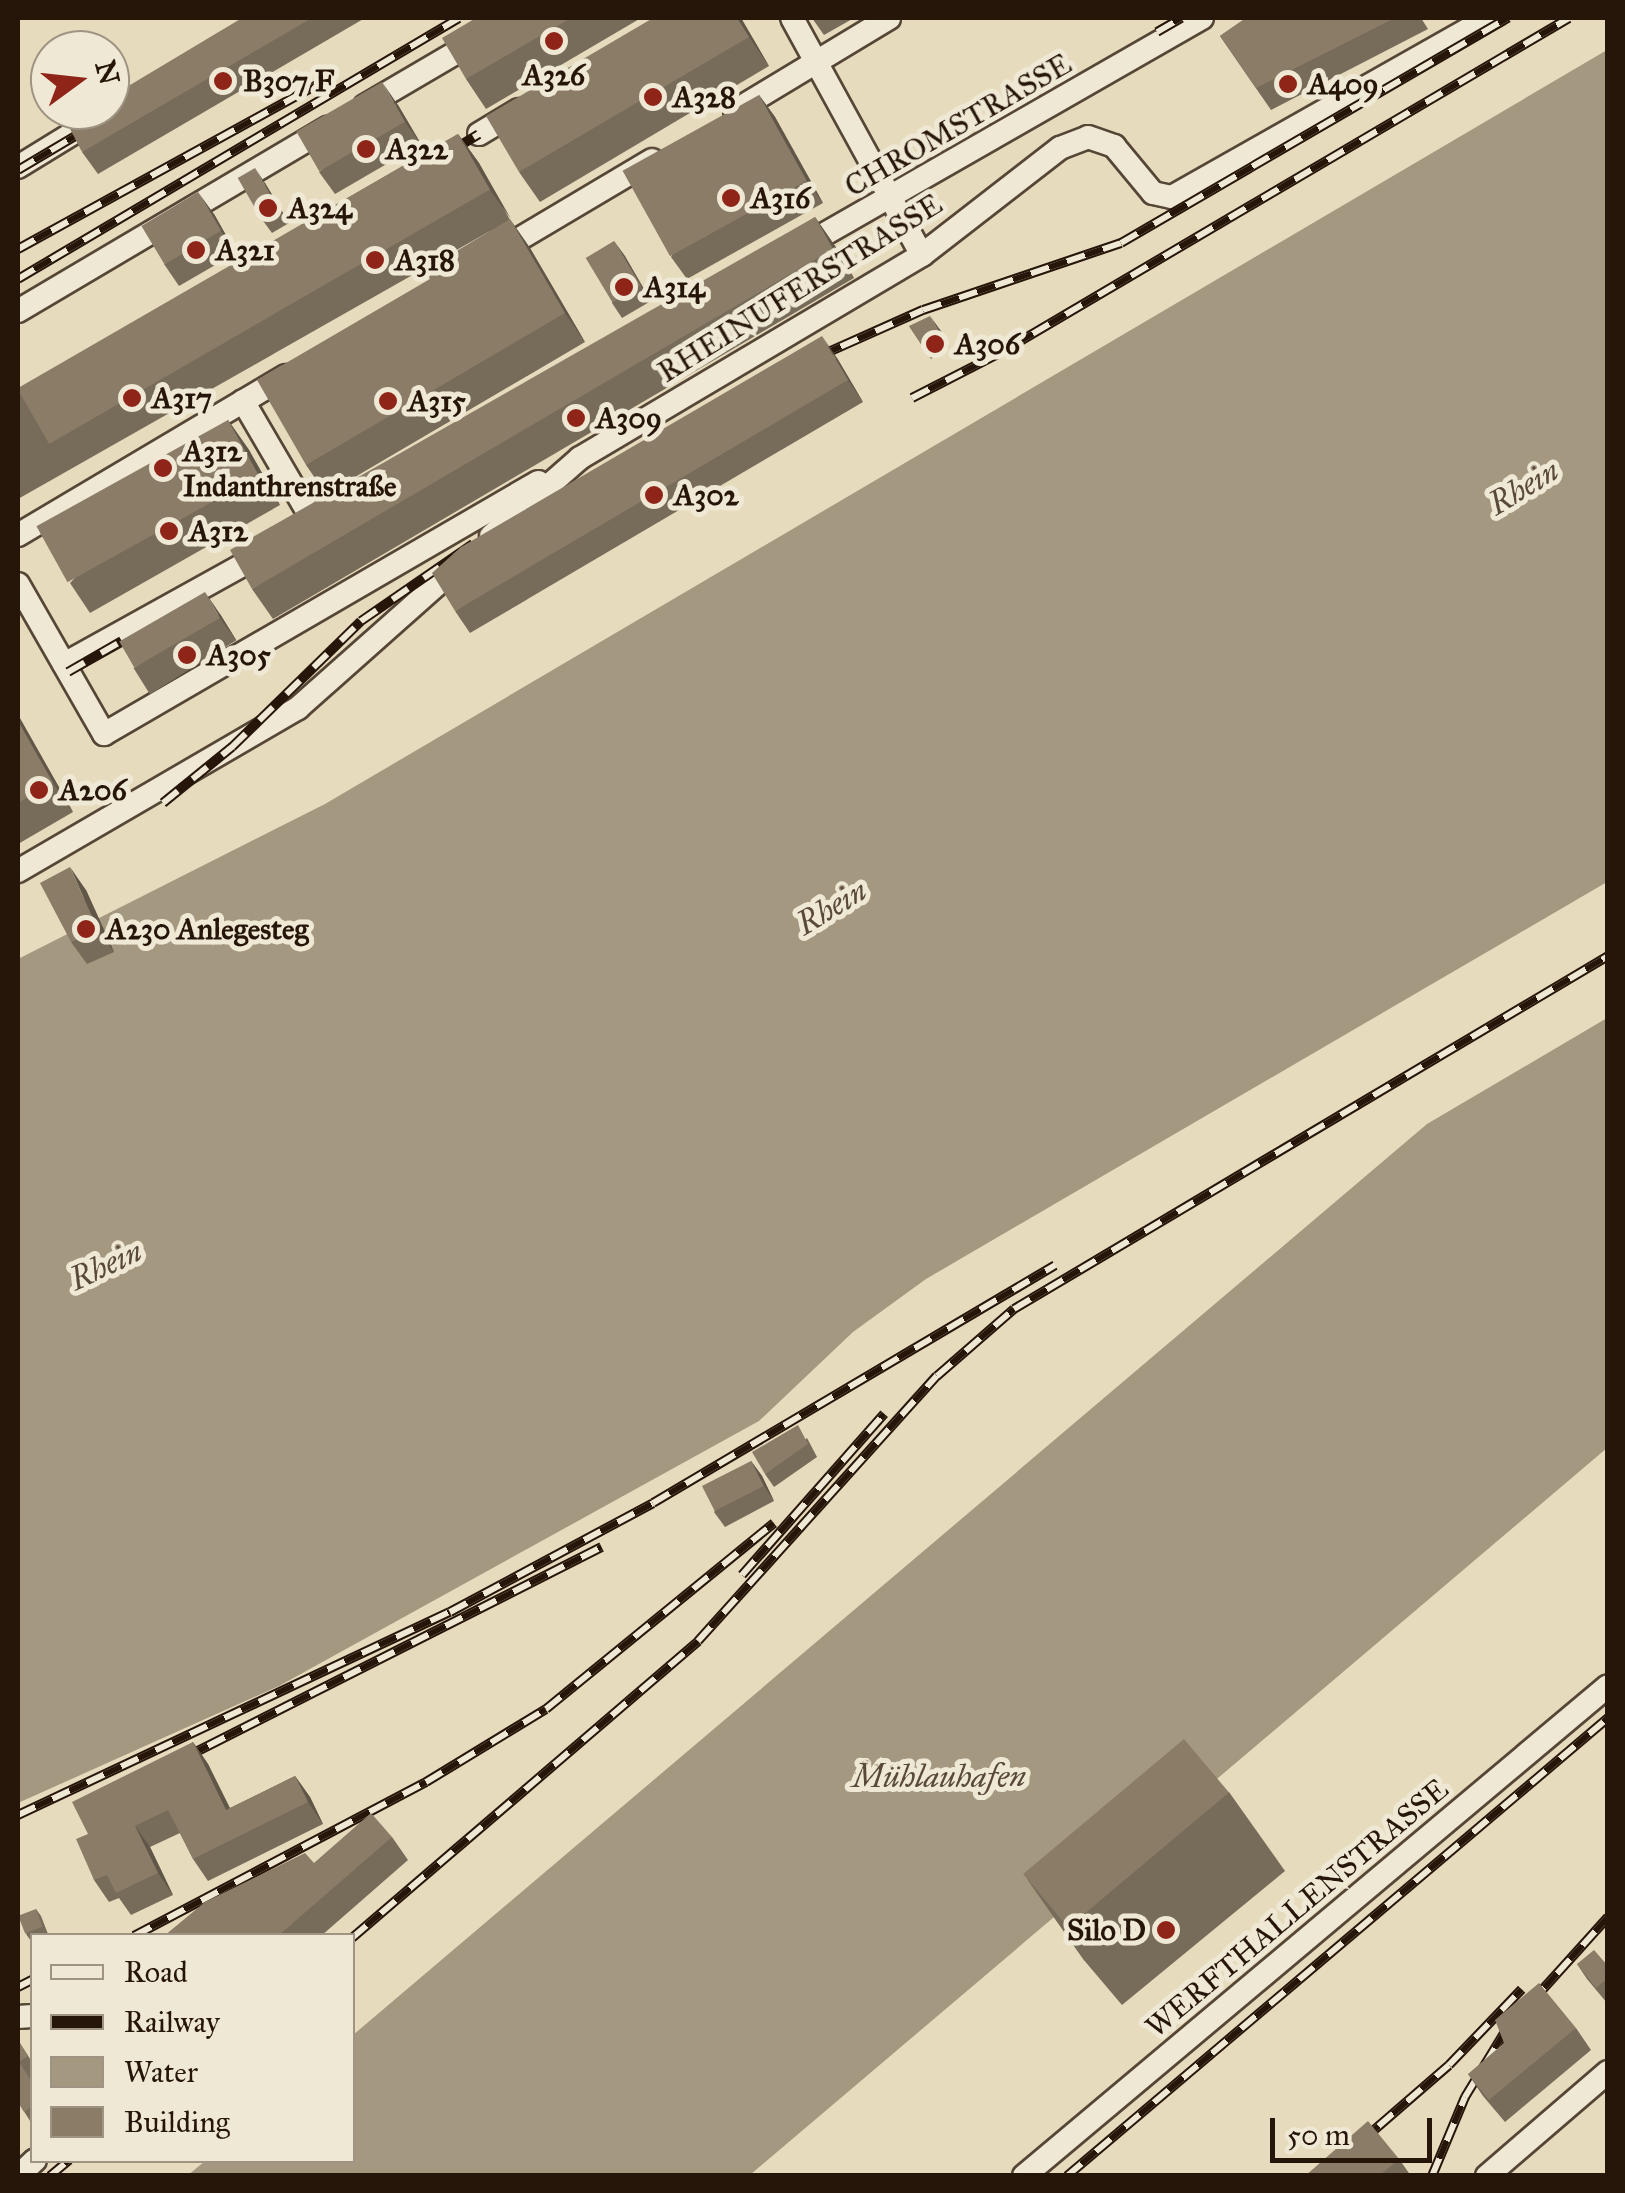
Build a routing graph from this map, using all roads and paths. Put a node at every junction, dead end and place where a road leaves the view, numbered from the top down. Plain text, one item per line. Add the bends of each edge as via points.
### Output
1 (515, 18) edge
2 (792, 18) edge
3 (889, 18) edge
4 (1202, 18) edge
5 (1490, 18) edge
6 (817, 63) junction
7 (546, 95) edge
8 (718, 121) edge
9 (79, 130) edge
10 (480, 134) dead end
11 (669, 150) edge
12 (18, 168) edge
13 (891, 200) junction
14 (922, 256) junction
15 (485, 259) edge
16 (775, 261) edge
17 (18, 312) edge
18 (305, 365) edge
19 (243, 402) junction
20 (580, 458) junction
21 (18, 535) edge
22 (18, 584) edge
23 (64, 664) junction
24 (18, 872) edge
25 (1608, 1686) edge
26 (1608, 2072) edge
27 (1024, 2176) edge
28 (1487, 2176) edge

1 - 17 street
2 - 6 street
3 - 6 street
4 - 13 street, CHROMSTRASSE
5 - 14 street, RHEINUFERSTRASSE via 1172,198 1153,192 1114,146 1088,138 1060,148
6 - 8 street
6 - 13 street
7 - 10 street
9 - 12 street
11 - 15 street
13 - 14 street
13 - 16 street, CHROMSTRASSE
14 - 20 street, RHEINUFERSTRASSE
18 - 19 street
19 - 21 street
19 - 23 street via 307,529
20 - 23 street via 104,734
20 - 24 street, RHEINUFERSTRASSE via 298,708
22 - 23 street
25 - 27 street, WERFTHALLENSTRASSE
26 - 28 street

